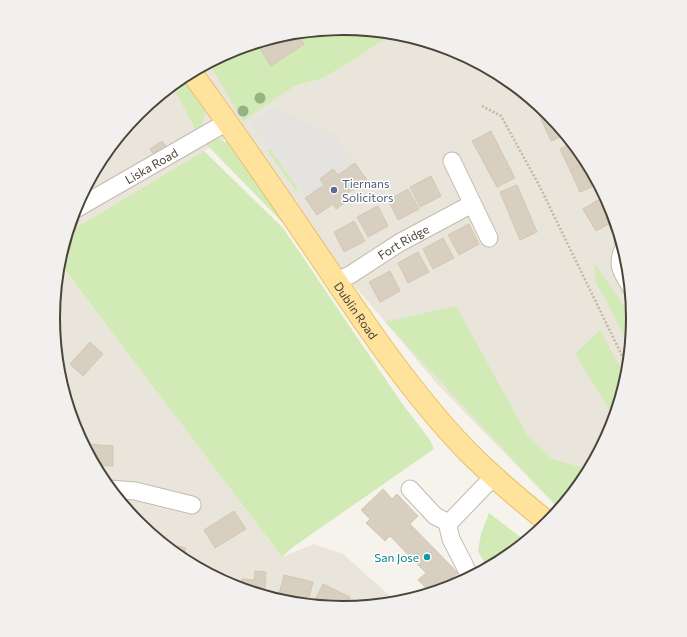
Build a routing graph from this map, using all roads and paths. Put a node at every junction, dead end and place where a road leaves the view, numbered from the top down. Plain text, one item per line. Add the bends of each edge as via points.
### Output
1 (195, 77) edge
2 (482, 106) dead end
3 (227, 122) junction
4 (452, 161) dead end
5 (84, 204) edge
6 (472, 204) junction
7 (489, 238) dead end
8 (620, 256) edge
9 (624, 275) edge
10 (336, 281) junction
11 (624, 360) edge
12 (494, 476) junction
13 (410, 489) dead end
14 (118, 490) edge
15 (192, 505) dead end
16 (544, 519) edge
17 (447, 522) junction
18 (469, 573) edge

1 - 3 main road, Dublin Road
2 - 11 path via 501,116 539,185
3 - 5 street, Liska Road
3 - 10 main road, Dublin Road
4 - 6 street
6 - 7 street
6 - 10 street, Fort Ridge via 399,243 350,275
8 - 9 street
10 - 12 main road, Dublin Road via 430,409 467,451
12 - 16 main road, Dublin Road
12 - 17 street via 451,521
13 - 17 street via 435,516
14 - 15 street via 135,491
17 - 18 street via 451,538

